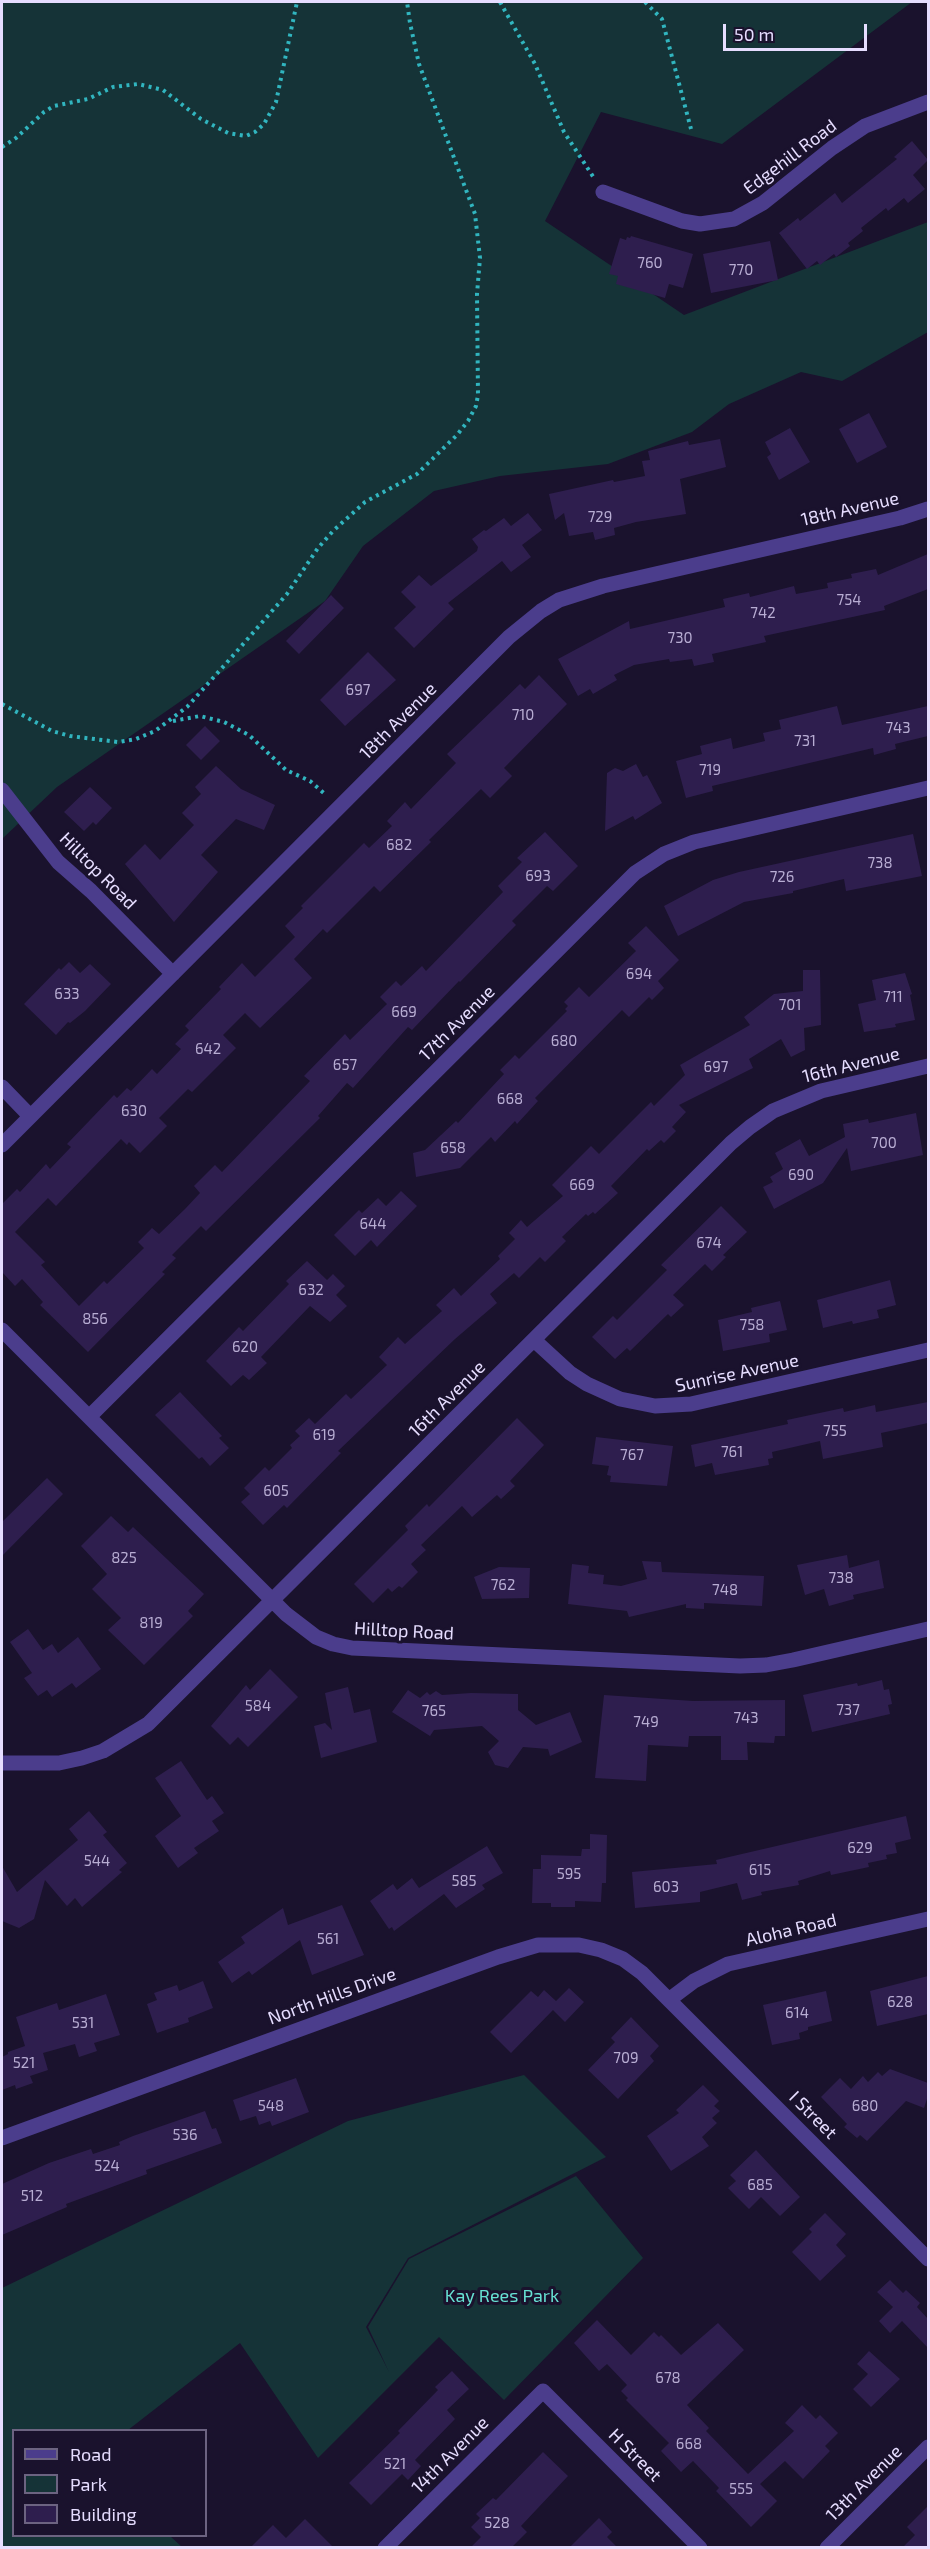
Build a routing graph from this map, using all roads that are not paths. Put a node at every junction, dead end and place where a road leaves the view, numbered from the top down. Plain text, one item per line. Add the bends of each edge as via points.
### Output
1 (928, 102) edge
2 (603, 192) road end
3 (928, 509) edge
4 (928, 788) edge
5 (2, 790) edge
6 (173, 974) junction
7 (928, 1066) edge
8 (2, 1087) edge
9 (30, 1116) junction
10 (2, 1145) edge
11 (2, 1330) edge
12 (534, 1340) junction
13 (928, 1350) edge
14 (89, 1417) junction
15 (273, 1601) junction
16 (928, 1629) edge
17 (2, 1763) edge
18 (928, 1919) edge
19 (669, 1999) junction
20 (2, 2138) edge
21 (928, 2259) edge
22 (543, 2391) joint
23 (928, 2447) edge
24 (385, 2547) edge
25 (699, 2547) edge
26 (827, 2547) edge

1 - 2 street, Edgehill Road via 865,126 763,203 734,219 700,224 682,221
3 - 6 street, 18th Avenue via 603,586 559,600 541,611 509,637
4 - 14 street, 17th Avenue via 703,839 664,854 642,868
5 - 6 street, Hilltop Road via 58,862
6 - 9 street, 18th Avenue
7 - 12 street, 16th Avenue via 813,1094 773,1111 730,1143
8 - 9 street
9 - 10 street, 18th Avenue
11 - 14 street, Hilltop Road
12 - 13 street, Sunrise Avenue via 587,1384 620,1399 655,1406 691,1404
12 - 15 street, 16th Avenue
14 - 15 street, Hilltop Road
15 - 16 street, Hilltop Road via 300,1628 352,1648 728,1665 766,1665
15 - 17 street, 16th Avenue via 168,1706 128,1738 103,1751 59,1763
18 - 19 street, Aloha Road via 728,1964
19 - 20 street, North Hills Drive via 623,1959 579,1945 538,1945
19 - 21 street, I Street
22 - 24 street, 14th Avenue
22 - 25 street, H Street
23 - 26 street, 13th Avenue

